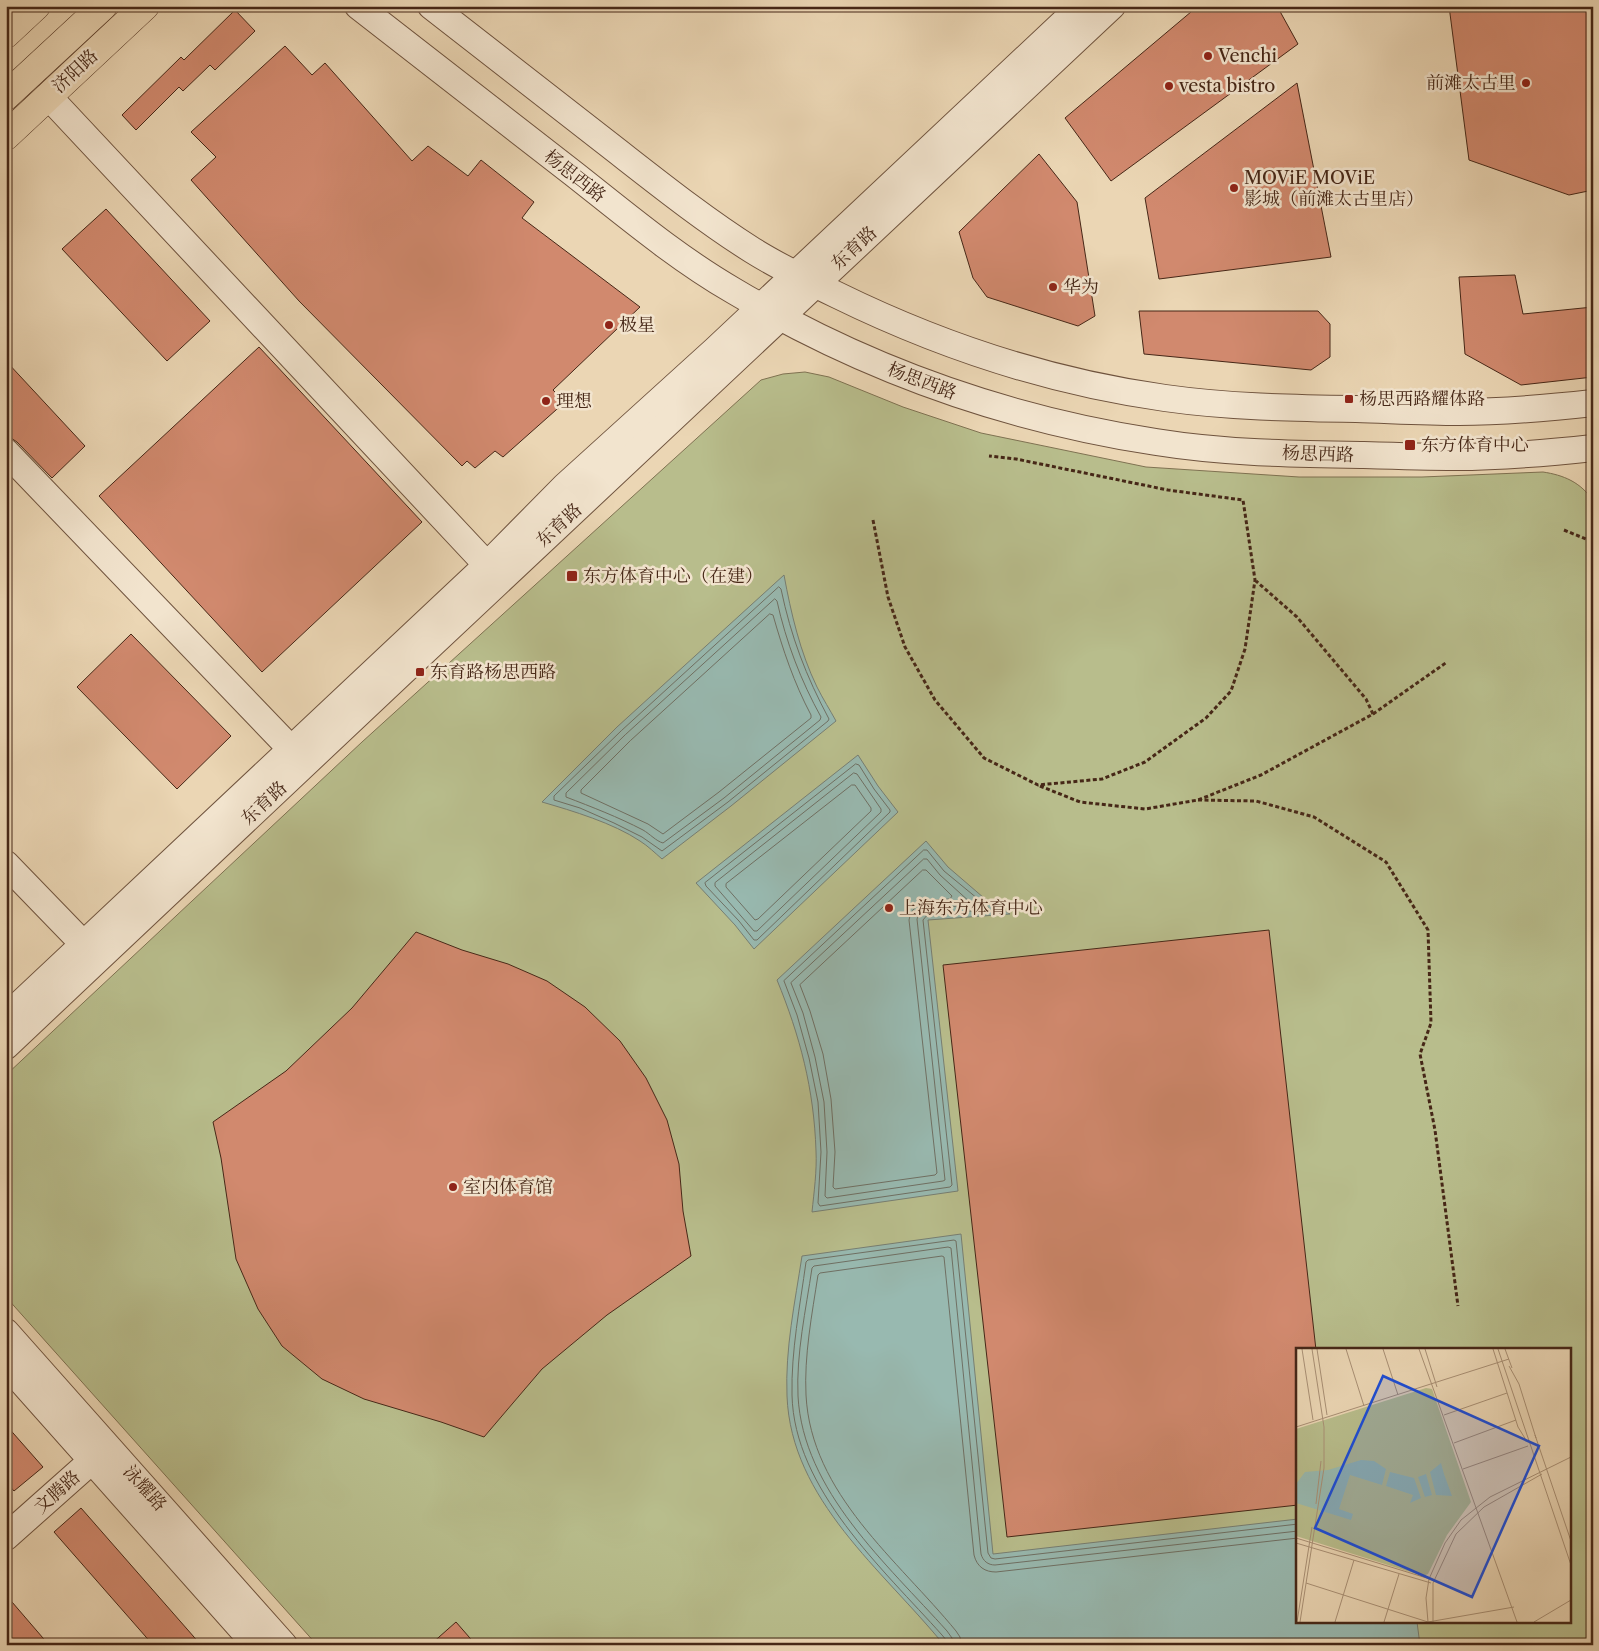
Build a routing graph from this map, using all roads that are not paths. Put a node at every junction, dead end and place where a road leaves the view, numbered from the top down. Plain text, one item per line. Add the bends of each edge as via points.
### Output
1 (36, 6) edge
2 (103, 6) edge
3 (145, 6) edge
4 (358, 6) edge
5 (431, 6) edge
6 (1081, 6) edge
7 (1112, 6) edge
8 (6, 34) edge
9 (6, 96) edge
10 (48, 96) junction
11 (6, 136) edge
12 (805, 279) junction
13 (771, 312) junction
14 (1593, 404) edge
15 (1593, 448) edge
16 (6, 452) edge
17 (494, 572) junction
18 (299, 756) junction
19 (6, 864) edge
20 (91, 952) junction
21 (6, 1017) edge
22 (6, 1046) edge
23 (6, 1332) edge
24 (6, 1364) edge
25 (100, 1453) junction
26 (6, 1537) edge
27 (256, 1645) edge
28 (284, 1645) edge

1 - 8 main road
2 - 9 main road
3 - 10 main road, 济阳路
4 - 13 street, 杨思西路 via 650,234 724,285
5 - 12 street via 677,198 755,251
6 - 12 street, 东育路
7 - 12 street, 东育路
10 - 11 main road, 济阳路
10 - 17 street
12 - 13 street, 东育路
12 - 14 street via 886,319 978,355 1040,373 1165,398 1288,408 1456,412
13 - 15 street, 杨思西路 via 859,356 964,398 1028,417 1159,443 1286,454 1457,457 1542,454
13 - 17 street, 东育路 via 565,486
16 - 18 street
17 - 18 street, 东育路
18 - 20 street, 东育路
19 - 20 street
20 - 21 street, 东育路
20 - 22 street, 东育路
23 - 25 street, 泳耀路
24 - 25 street, 泳耀路
25 - 26 street, 文腾路
25 - 27 street, 泳耀路
25 - 28 street, 泳耀路

